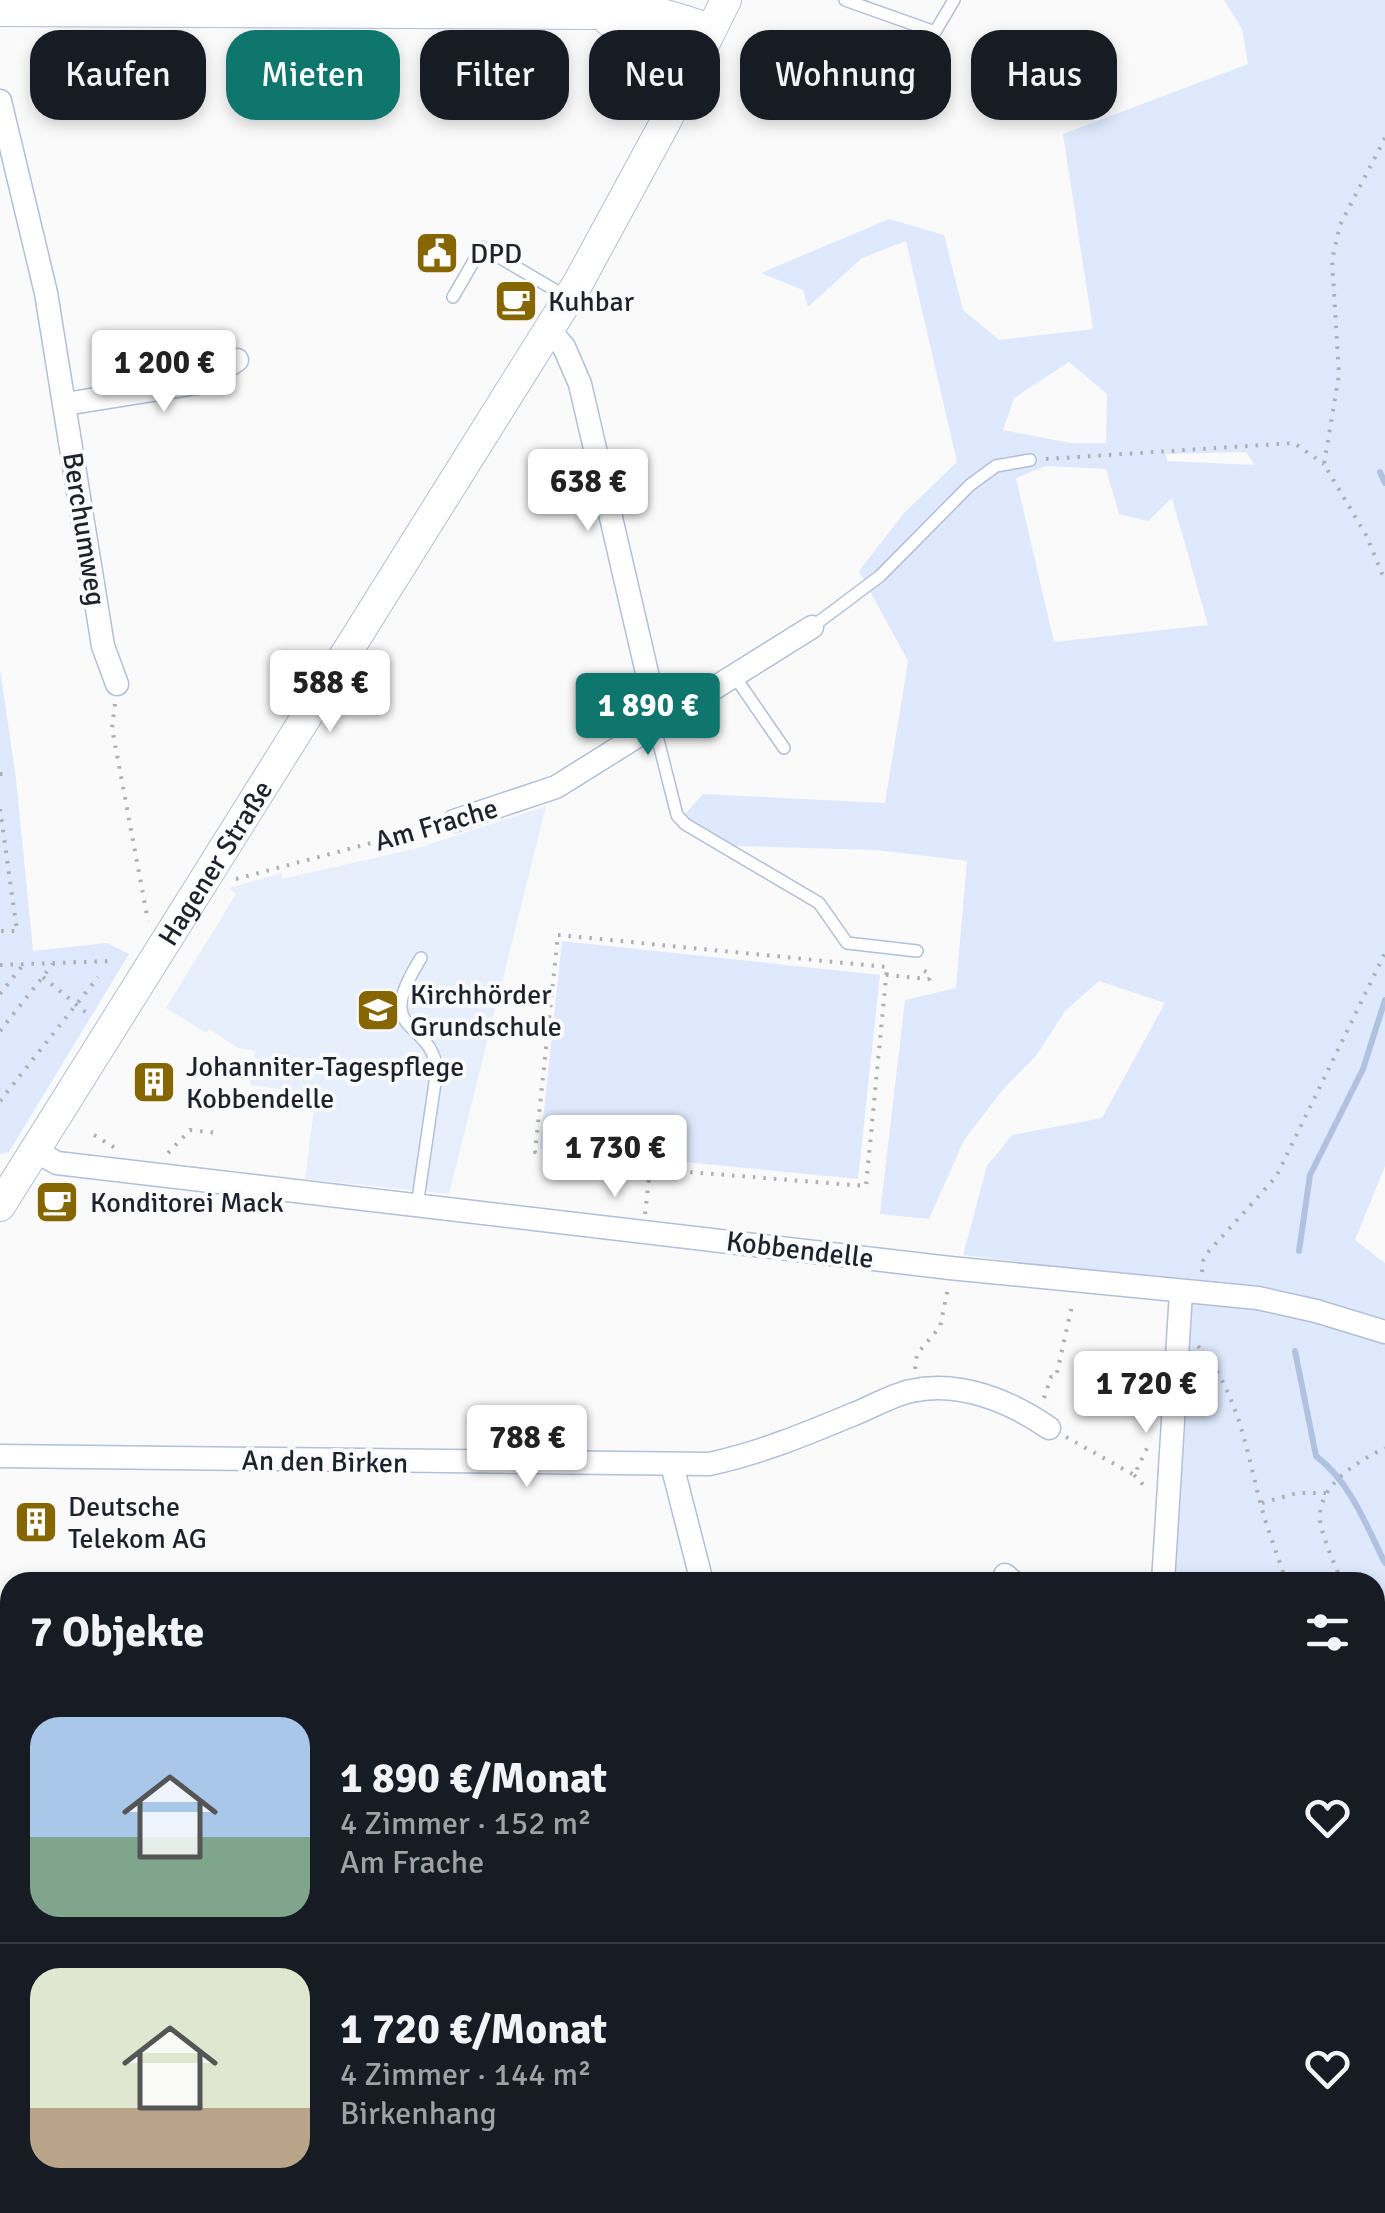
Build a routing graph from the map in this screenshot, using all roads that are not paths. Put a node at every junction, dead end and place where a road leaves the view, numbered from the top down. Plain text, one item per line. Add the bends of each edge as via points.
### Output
1 (726, 0) edge
2 (844, 0) edge
3 (954, 0) edge
4 (261, 7) edge
5 (467, 7) edge
6 (0, 11) edge
7 (682, 30) edge
8 (711, 30) edge
9 (0, 101) edge
10 (665, 120) edge
11 (453, 297) dead end
12 (569, 298) junction
13 (549, 330) junction
14 (238, 360) dead end
15 (66, 404) junction
16 (1030, 460) road end
17 (812, 627) joint
18 (733, 674) junction
19 (117, 684) road end
20 (656, 722) junction
21 (784, 748) dead end
22 (454, 821) road end
23 (917, 951) road end
24 (421, 958) dead end
25 (18, 1166) edge
26 (0, 1206) edge
27 (417, 1206) junction
28 (1190, 1292) junction
29 (1385, 1332) edge
30 (1042, 1423) road end
31 (0, 1456) edge
32 (672, 1465) junction
33 (699, 1572) edge
34 (1164, 1572) edge

1 - 8 main road, Hagener Straße
2 - 3 lane via 935,32
4 - 5 main road
4 - 6 main road
5 - 7 main road via 650,11
9 - 15 street, Berchumweg
10 - 12 main road, Hagener Straße
11 - 12 lane via 482,247
12 - 13 main road, Hagener Straße
13 - 20 street via 580,384
13 - 25 main road, Hagener Straße
14 - 15 street via 203,382
15 - 19 street, Berchumweg via 103,646
16 - 17 lane via 996,466 970,485 880,576
17 - 18 street, Am Frache
18 - 20 street, Am Frache
18 - 21 lane
20 - 22 street, Am Frache via 556,786
20 - 23 lane via 676,814 685,824 819,903 847,943
24 - 27 lane via 400,1012 432,1051 437,1069
25 - 26 main road, Hagener Straße
25 - 27 street, Kobbendelle via 57,1163
27 - 28 street, Kobbendelle
28 - 29 street, Kobbendelle via 1258,1298
28 - 34 street via 1178,1331
30 - 32 street, An den Birken via 988,1396 912,1391 750,1455
31 - 32 street, An den Birken
32 - 33 street

